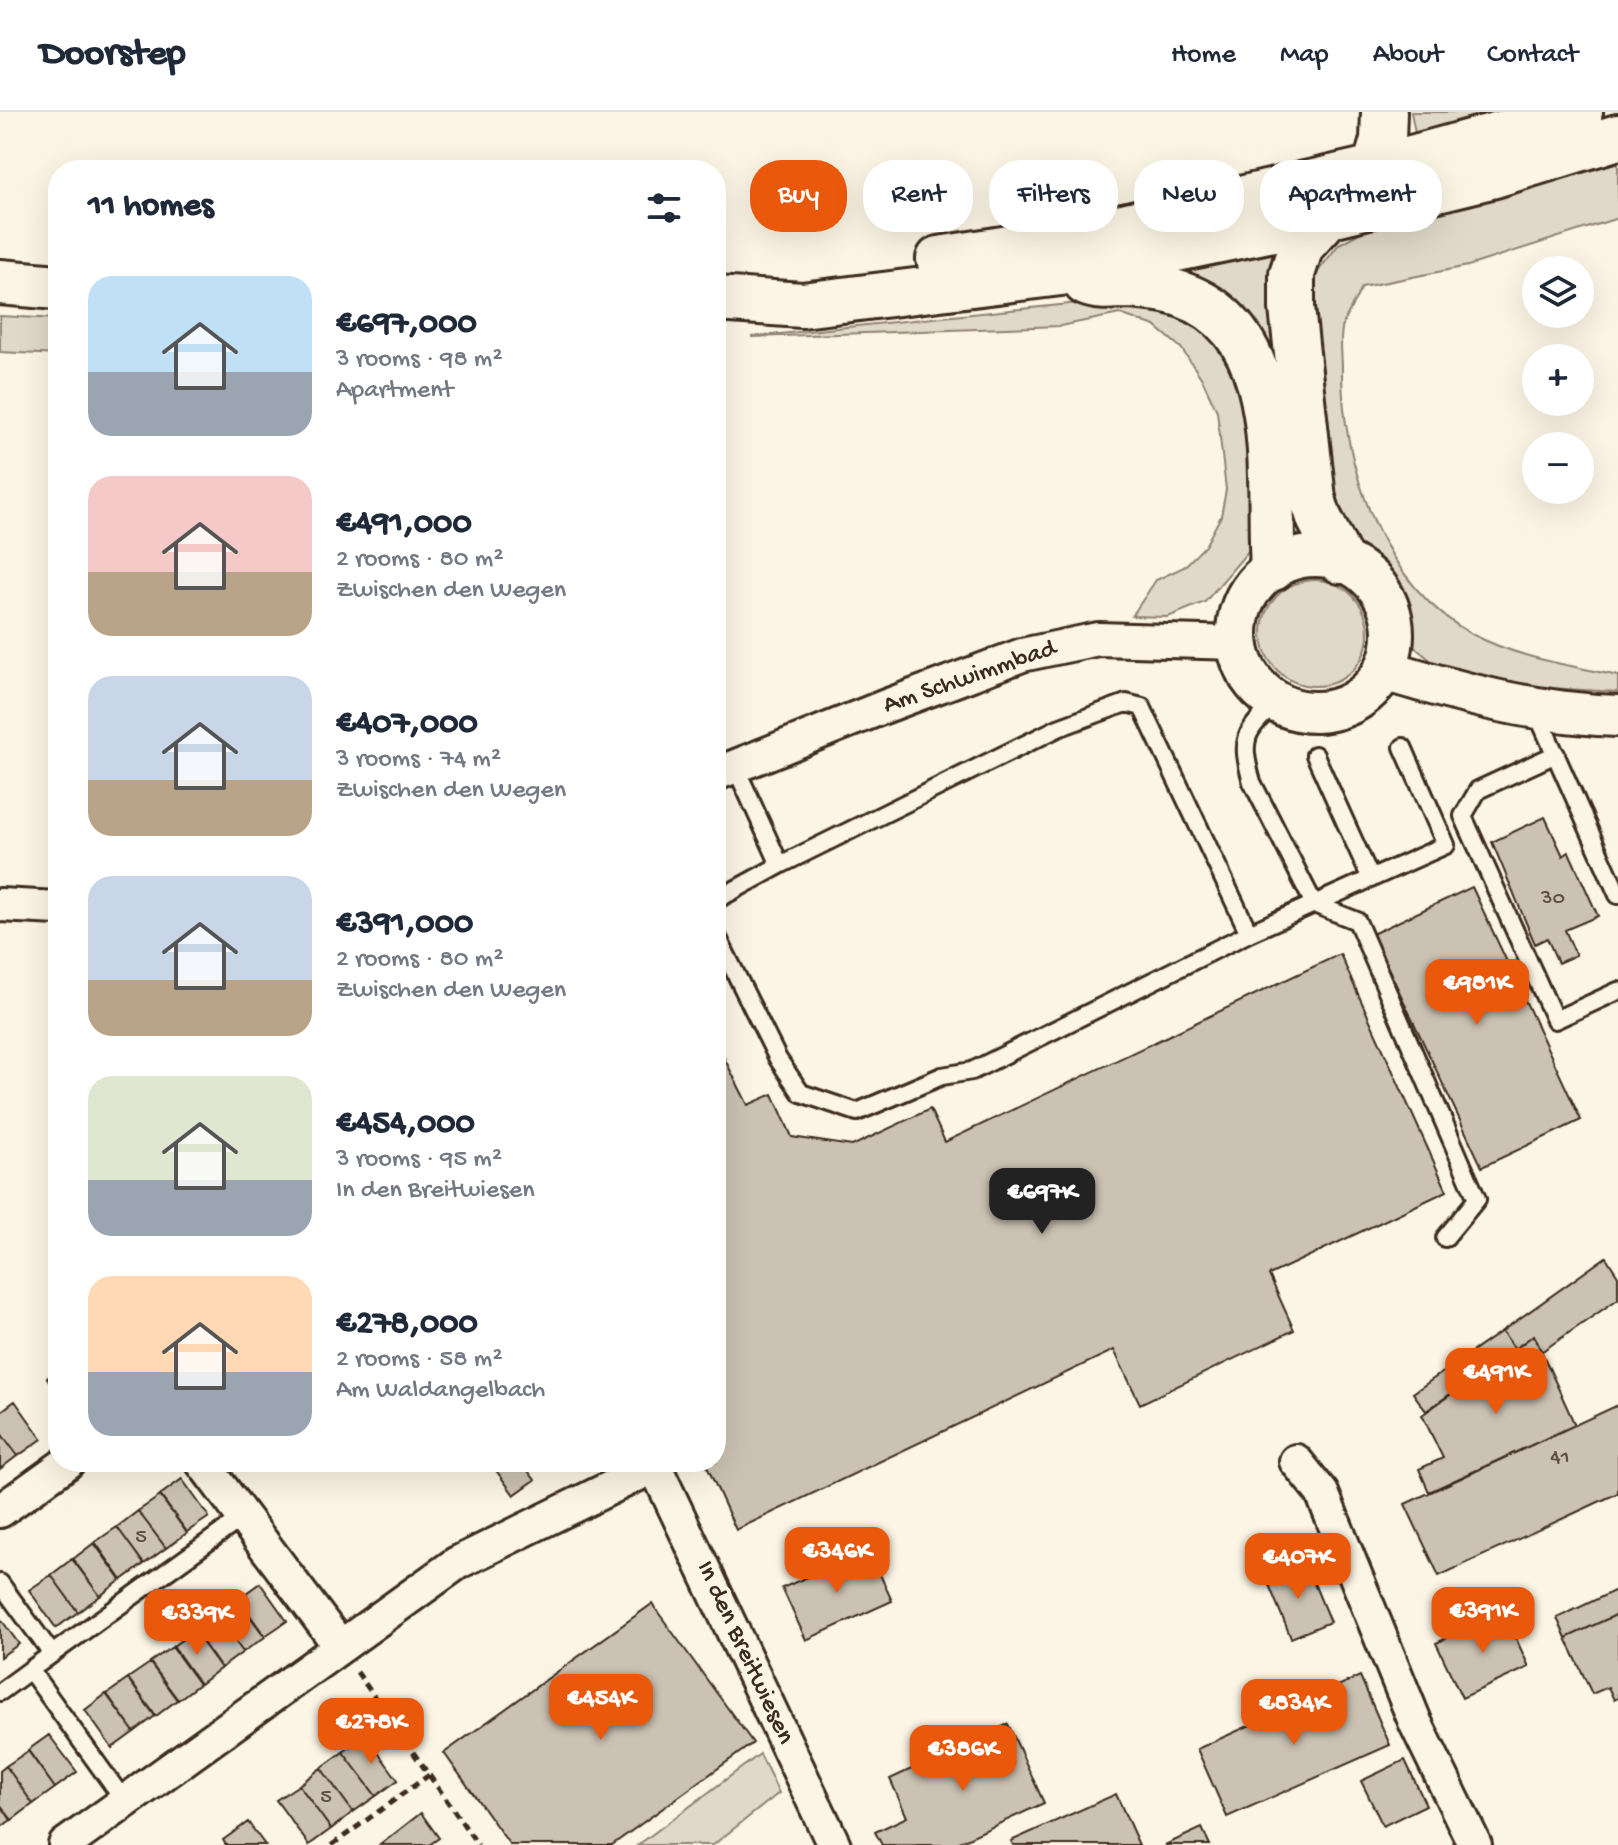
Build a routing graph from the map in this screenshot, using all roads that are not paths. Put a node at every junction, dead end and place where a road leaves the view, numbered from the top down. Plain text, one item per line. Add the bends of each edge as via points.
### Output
1 (1384, 112) edge
2 (1580, 112) edge
3 (1618, 137) edge
4 (1377, 160) edge
5 (1404, 160) edge
6 (1442, 188) edge
7 (1260, 195) edge
8 (1260, 232) edge
9 (1314, 232) edge
10 (1061, 273) junction
11 (0, 282) edge
12 (48, 286) edge
13 (726, 295) edge
14 (726, 298) edge
15 (1341, 561) junction
16 (1273, 568) junction
17 (1237, 643) junction
18 (1384, 670) junction
19 (1276, 703) junction
20 (1536, 709) junction
21 (1618, 716) edge
22 (1403, 747) dead end
23 (1556, 754) junction
24 (1315, 755) dead end
25 (726, 770) edge
26 (726, 772) edge
27 (780, 865) junction
28 (1371, 879) junction
29 (726, 895) edge
30 (1618, 895) edge
31 (1314, 904) junction
32 (0, 905) edge
33 (48, 907) edge
34 (1249, 933) junction
35 (726, 954) edge
36 (1618, 991) edge
37 (1445, 1238) dead end
38 (1296, 1461) dead end
39 (54, 1472) edge
40 (209, 1472) edge
41 (638, 1472) edge
42 (658, 1472) edge
43 (0, 1511) edge
44 (243, 1517) junction
45 (0, 1583) edge
46 (340, 1646) junction
47 (52, 1654) junction
48 (30, 1670) junction
49 (0, 1692) edge
50 (125, 1802) junction
51 (67, 1844) edge
52 (834, 1845) edge
53 (1475, 1845) edge

1 - 4 main road
2 - 5 main road
3 - 6 main road
7 - 13 main road via 1067,239
8 - 10 main road
9 - 15 main road via 1301,246 1292,274 1292,308 1313,499
10 - 14 main road via 802,305
10 - 16 main road via 1097,287 1130,286 1183,295 1211,308 1243,343 1270,439
11 - 12 main road
15 - 16 street via 1306,557
15 - 18 street via 1373,582 1391,615 1391,652
16 - 17 street via 1244,601
17 - 19 street via 1249,678
17 - 25 street, Am Schwimmbad via 1098,639 1022,655
18 - 19 street via 1372,687 1337,709 1316,712
18 - 20 street
19 - 31 lane via 1252,725 1246,762
20 - 21 street
20 - 23 lane
22 - 28 lane via 1446,845
23 - 30 lane
23 - 36 lane via 1478,790 1463,816 1555,1020
24 - 28 lane
26 - 27 lane
27 - 29 lane
27 - 34 lane via 1058,728 1126,703 1142,707
28 - 31 lane
31 - 34 lane
31 - 37 lane via 1357,921 1477,1199
32 - 33 street
34 - 35 lane via 972,1071 942,1076 857,1112 801,1093 778,1059
38 - 53 street via 1322,1493 1416,1724
39 - 43 street
40 - 44 street
41 - 46 street via 457,1563
42 - 52 street, In den Breitwiesen
44 - 46 street
44 - 47 lane
45 - 47 lane
46 - 50 street
47 - 48 lane
48 - 49 lane
48 - 50 lane
50 - 51 street

